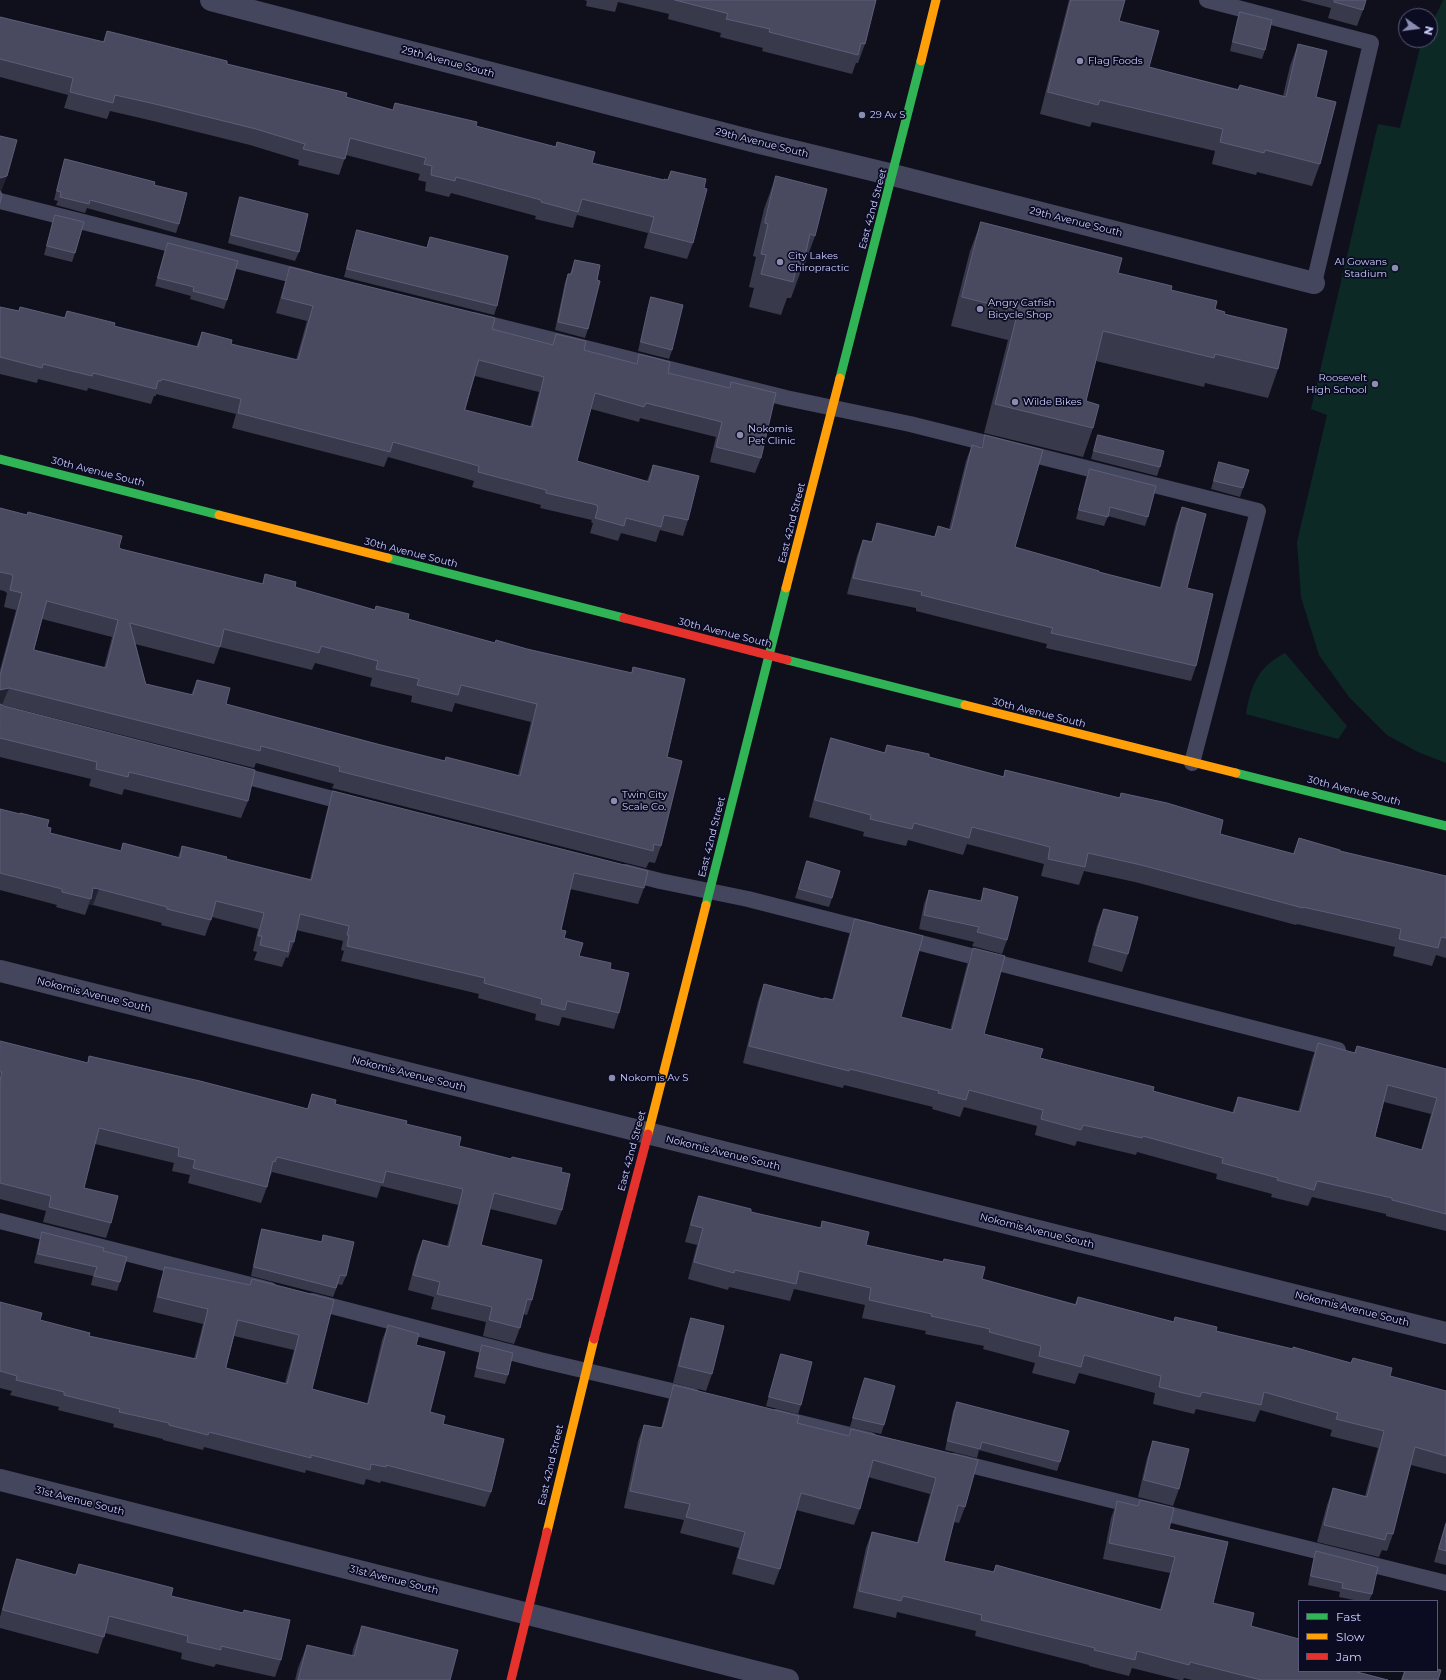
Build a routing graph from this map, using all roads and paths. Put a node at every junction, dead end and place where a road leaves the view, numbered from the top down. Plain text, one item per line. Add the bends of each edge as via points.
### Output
1 (210, 0) edge
2 (936, 0) edge
3 (1207, 0) edge
4 (893, 175) junction
5 (0, 201) edge
6 (324, 282) edge
7 (1314, 283) joint
8 (455, 315) edge
9 (832, 408) junction
10 (0, 459) edge
11 (770, 655) junction
12 (1192, 763) junction
13 (215, 769) edge
14 (368, 808) edge
15 (1446, 826) edge
16 (614, 870) edge
17 (710, 892) junction
18 (0, 971) edge
19 (1354, 1054) edge
20 (647, 1134) junction
21 (0, 1221) edge
22 (286, 1294) edge
23 (301, 1298) edge
24 (1446, 1333) edge
25 (585, 1371) junction
26 (711, 1401) edge
27 (765, 1414) edge
28 (881, 1443) edge
29 (943, 1458) edge
30 (0, 1480) edge
31 (1446, 1583) edge
32 (526, 1615) junction
33 (511, 1680) edge
34 (788, 1680) edge

1 - 4 street, 29th Avenue South via 756,142
2 - 4 street, East 42nd Street
3 - 7 lane via 1371,43
4 - 7 street, 29th Avenue South
4 - 9 street, East 42nd Street
5 - 6 lane
8 - 9 lane
9 - 11 street, East 42nd Street
9 - 12 lane via 910,424 1258,511
10 - 11 street, 30th Avenue South
11 - 12 street, 30th Avenue South
11 - 17 street, East 42nd Street
12 - 15 street, 30th Avenue South
13 - 14 lane
16 - 17 lane
17 - 19 lane via 748,899
17 - 20 street, East 42nd Street
18 - 20 street, Nokomis Avenue South
20 - 24 street, Nokomis Avenue South
20 - 25 street, East 42nd Street
21 - 22 lane
23 - 25 lane
25 - 26 lane
25 - 32 street, East 42nd Street
27 - 28 lane
29 - 31 lane
30 - 32 street, 31st Avenue South
32 - 33 street, East 42nd Street
32 - 34 street, 31st Avenue South

